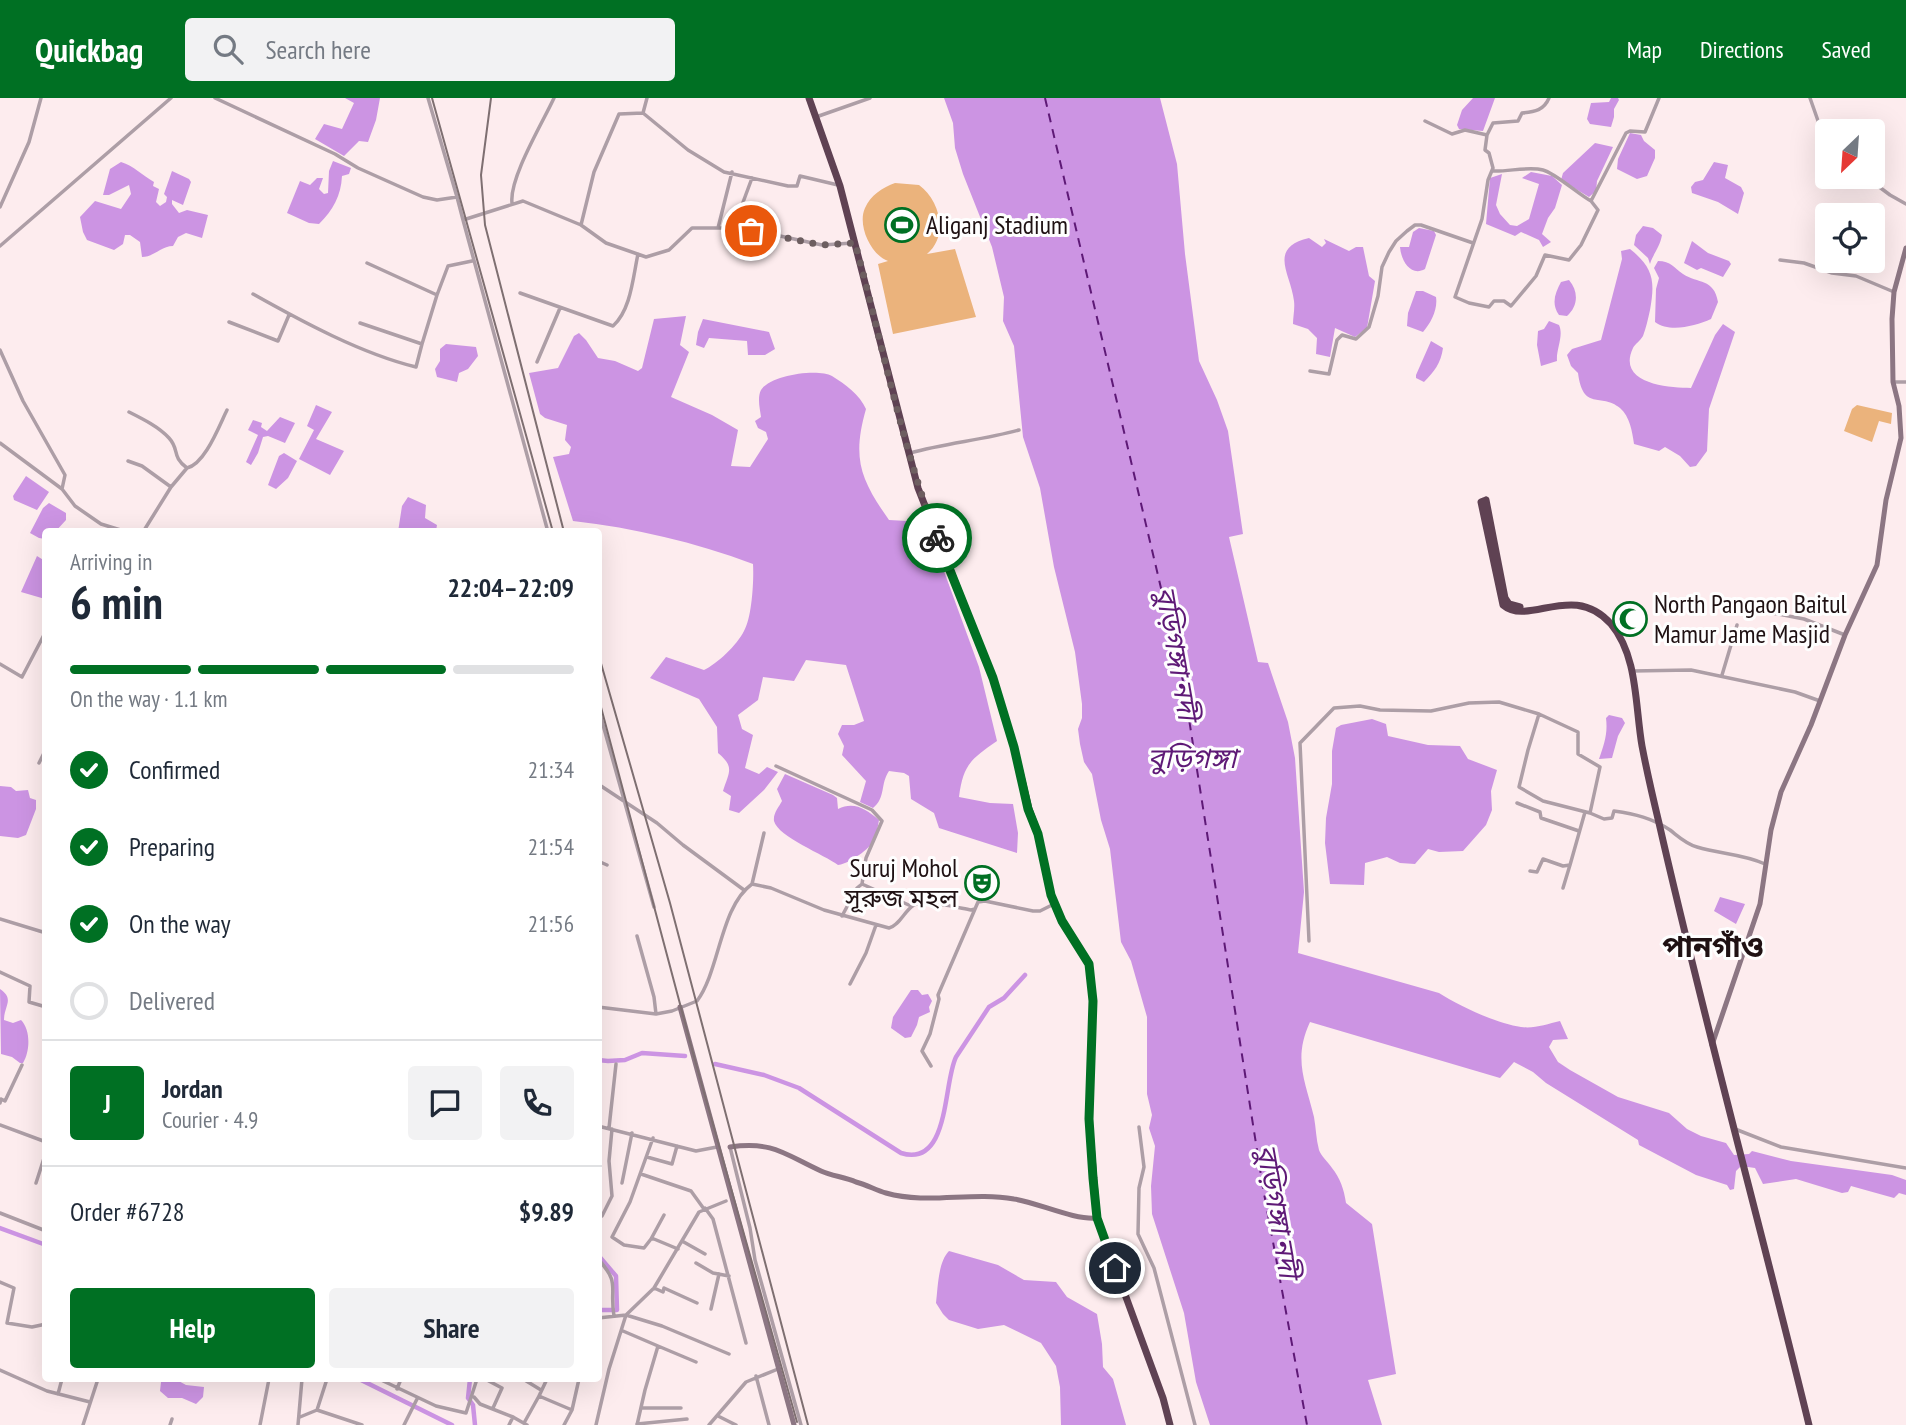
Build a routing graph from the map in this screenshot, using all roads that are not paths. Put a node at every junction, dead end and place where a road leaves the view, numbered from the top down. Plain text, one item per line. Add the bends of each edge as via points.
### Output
1 (41, 98) edge
2 (171, 98) edge
3 (215, 98) edge
4 (428, 98) edge
5 (554, 98) edge
6 (647, 98) edge
7 (809, 98) edge
8 (870, 98) edge
9 (1549, 98) edge
10 (1659, 98) edge
11 (1810, 98) edge
12 (643, 113) junction
13 (816, 117) junction
14 (1817, 119) edge
15 (1425, 121) dead end
16 (1487, 135) junction
17 (1492, 170) junction
18 (732, 173) junction
19 (752, 178) junction
20 (840, 186) junction
21 (1882, 189) edge
22 (457, 197) junction
23 (1591, 201) junction
24 (512, 202) junction
25 (1906, 204) edge
26 (0, 207) edge
27 (463, 220) junction
28 (581, 225) junction
29 (718, 228) junction
30 (736, 229) junction
31 (855, 243) junction
32 (1473, 243) junction
33 (0, 246) edge
34 (1906, 248) edge
35 (638, 254) junction
36 (1780, 260) dead end
37 (472, 261) junction
38 (368, 263) dead end
39 (1894, 292) junction
40 (520, 293) dead end
41 (253, 294) dead end
42 (438, 295) junction
43 (560, 308) junction
44 (289, 315) junction
45 (229, 322) dead end
46 (360, 323) dead end
47 (422, 344) junction
48 (0, 350) edge
49 (537, 362) dead end
50 (1310, 371) dead end
51 (1893, 382) junction
52 (1906, 382) edge
53 (227, 410) dead end
54 (129, 412) dead end
55 (1019, 430) dead end
56 (0, 443) edge
57 (910, 453) junction
58 (128, 461) dead end
59 (187, 468) junction
60 (171, 487) junction
61 (62, 489) junction
62 (114, 528) edge
63 (145, 528) edge
64 (547, 528) edge
65 (1583, 605) junction
66 (1762, 611) dead end
67 (1737, 625) dead end
68 (1845, 635) junction
69 (42, 639) edge
70 (0, 664) edge
71 (1632, 671) junction
72 (1721, 676) junction
73 (1820, 701) junction
74 (1539, 714) junction
75 (602, 721) edge
76 (42, 757) edge
77 (39, 763) dead end
78 (776, 766) dead end
79 (602, 788) edge
80 (625, 802) junction
81 (1517, 803) dead end
82 (1587, 812) junction
83 (1659, 824) junction
84 (1579, 831) junction
85 (764, 833) dead end
86 (602, 862) edge
87 (607, 864) dead end
88 (1570, 865) junction
89 (1767, 865) junction
90 (1530, 871) dead end
91 (752, 884) junction
92 (862, 884) junction
93 (1563, 888) dead end
94 (745, 890) junction
95 (1054, 904) junction
96 (912, 905) junction
97 (654, 907) dead end
98 (975, 909) junction
99 (842, 916) junction
100 (0, 919) edge
101 (876, 924) junction
102 (42, 932) edge
103 (637, 936) dead end
104 (1309, 941) dead end
105 (0, 972) edge
106 (850, 984) dead end
107 (42, 1006) edge
108 (602, 1007) edge
109 (680, 1007) junction
110 (656, 1014) junction
111 (1712, 1045) junction
112 (616, 1064) dead end
113 (22, 1065) dead end
114 (931, 1066) dead end
115 (0, 1103) edge
116 (0, 1125) edge
117 (602, 1127) edge
118 (1139, 1127) dead end
119 (610, 1128) junction
120 (1734, 1129) junction
121 (632, 1133) junction
122 (653, 1139) junction
123 (42, 1141) edge
124 (677, 1146) junction
125 (718, 1147) junction
126 (730, 1147) joint
127 (647, 1157) junction
128 (42, 1165) edge
129 (1906, 1168) edge
130 (641, 1174) junction
131 (622, 1183) dead end
132 (36, 1184) dead end
133 (726, 1201) dead end
134 (704, 1209) junction
135 (0, 1213) edge
136 (664, 1215) dead end
137 (602, 1216) edge
138 (1097, 1218) junction
139 (42, 1229) edge
140 (651, 1240) junction
141 (682, 1241) junction
142 (678, 1249) junction
143 (705, 1254) dead end
144 (696, 1263) dead end
145 (602, 1265) edge
146 (719, 1274) junction
147 (729, 1276) junction
148 (0, 1282) edge
149 (654, 1288) junction
150 (697, 1303) dead end
151 (711, 1309) dead end
152 (613, 1315) junction
153 (626, 1315) junction
154 (602, 1317) edge
155 (42, 1325) edge
156 (622, 1331) junction
157 (746, 1343) dead end
158 (658, 1346) junction
159 (729, 1354) dead end
160 (696, 1362) dead end
161 (778, 1369) junction
162 (0, 1370) edge
163 (755, 1376) junction
164 (61, 1382) edge
165 (97, 1382) edge
166 (268, 1382) edge
167 (302, 1382) edge
168 (326, 1382) edge
169 (384, 1382) edge
170 (400, 1382) edge
171 (476, 1382) edge
172 (491, 1382) edge
173 (528, 1382) edge
174 (545, 1382) edge
175 (578, 1382) edge
176 (397, 1389) junction
177 (541, 1390) junction
178 (58, 1394) junction
179 (472, 1395) junction
180 (539, 1396) junction
181 (417, 1399) junction
182 (90, 1402) junction
183 (493, 1408) junction
184 (641, 1408) junction
185 (681, 1408) dead end
186 (317, 1410) junction
187 (572, 1410) junction
188 (300, 1416) junction
189 (718, 1416) junction
190 (513, 1417) junction
191 (172, 1419) dead end
192 (687, 1419) dead end
193 (525, 1424) edge
194 (1810, 1424) edge
195 (83, 1425) edge
196 (170, 1425) edge
197 (260, 1425) edge
198 (298, 1425) edge
199 (362, 1425) edge
200 (404, 1425) edge
201 (509, 1425) edge
202 (564, 1425) edge
203 (596, 1425) edge
204 (637, 1425) edge
205 (709, 1425) edge
206 (736, 1425) edge
207 (769, 1425) edge
208 (794, 1425) edge
209 (802, 1425) edge
210 (1170, 1425) edge
211 (1195, 1425) edge

1 - 26 street via 29,142
2 - 33 street
3 - 22 street via 423,197
4 - 22 street
5 - 24 street via 523,162
6 - 12 street
7 - 13 highway
8 - 13 street
9 - 16 street via 1544,107 1522,113 1518,121 1493,123
10 - 23 street via 1645,132 1626,133
11 - 14 street
12 - 18 street via 688,150
12 - 28 street via 619,114 594,172
13 - 20 highway
15 - 16 street via 1452,134 1465,130
16 - 17 street via 1485,150
17 - 23 street via 1540,169
17 - 32 street
18 - 19 street
18 - 29 street
19 - 20 street via 797,186 800,176
19 - 30 street
20 - 31 highway
21 - 25 street
22 - 27 street
23 - 32 street via 1598,210 1581,245 1569,260 1545,255 1536,276 1511,306 1494,301 1489,307 1455,297
24 - 27 street
24 - 28 street via 523,201
27 - 37 street
28 - 35 street via 606,243
29 - 30 street
29 - 35 street via 692,228 669,250 646,257
30 - 31 street via 822,245
31 - 57 highway
32 - 50 street via 1422,225 1407,231 1382,267 1369,327 1356,338 1342,335 1337,340 1329,374
34 - 39 street
35 - 43 street via 629,294 615,326
36 - 39 street via 1856,276
37 - 42 street via 448,267
37 - 64 street
38 - 42 street
39 - 51 street
40 - 43 street
41 - 44 street
42 - 47 street
43 - 49 street
44 - 45 street via 278,341
44 - 47 street via 397,363 416,367
46 - 47 street
48 - 61 street via 65,475
51 - 52 street
51 - 68 street via 1901,438 1877,565
53 - 59 street via 199,460
54 - 59 street via 170,439 177,461
55 - 57 street
56 - 61 street
57 - 95 highway via 918,488 993,678
58 - 60 street
59 - 60 street
60 - 63 street
61 - 62 street via 75,506
65 - 65 highway via 1520,612 1503,605 1481,502 1486,500 1509,604 1525,607 1562,601
65 - 71 highway via 1604,615 1616,628
66 - 68 street via 1804,619
67 - 72 street
68 - 73 street
69 - 70 street via 22,677
71 - 72 street via 1692,670
71 - 83 highway
72 - 73 street
73 - 89 street via 1782,792
74 - 82 street via 1578,732 1578,754 1600,768
74 - 82 street via 1519,787 1543,801
74 - 104 street via 1499,702 1431,711 1334,708 1300,744
75 - 80 street
76 - 77 street
78 - 92 street via 879,815 882,821 866,858
79 - 80 street
80 - 94 street
80 - 97 street
81 - 84 street via 1540,812 1541,818
82 - 83 street via 1604,819 1612,818 1614,811 1633,813
82 - 84 street
83 - 89 street via 1696,847
83 - 111 highway
84 - 88 street
85 - 91 street
86 - 87 street
88 - 90 street via 1543,859 1537,872
88 - 93 street
89 - 111 street via 1755,924
91 - 94 street
91 - 99 street
92 - 96 street
92 - 99 street
94 - 109 street via 701,997
95 - 98 street via 1033,911 981,901
95 - 138 highway via 1089,964 1093,1001 1089,1119
96 - 98 street
96 - 101 street via 893,927
98 - 114 street via 938,995 922,1051
99 - 101 street
100 - 102 street
101 - 106 street
103 - 110 street
105 - 107 street via 30,986 29,1002
108 - 110 street
109 - 110 street
109 - 125 street
111 - 120 highway
112 - 119 street
113 - 115 street
116 - 123 street
117 - 119 street
118 - 211 street via 1144,1167 1138,1234 1154,1268
119 - 121 street
119 - 137 street via 612,1196
120 - 129 street via 1781,1147
120 - 194 highway
121 - 122 street
121 - 131 street
122 - 124 street
122 - 127 street
124 - 125 street via 696,1151
124 - 127 street via 672,1164
125 - 161 street
126 - 138 street via 780,1149 824,1172 900,1196 1005,1197
126 - 209 street via 755,1260
127 - 130 street
128 - 132 street
130 - 134 street via 691,1191
130 - 140 street via 612,1237 624,1245 644,1248
133 - 134 street
134 - 141 street
134 - 147 street via 713,1219
135 - 139 street
136 - 140 street
138 - 210 highway
140 - 142 street
141 - 142 street
141 - 143 street
142 - 149 street
144 - 146 street
145 - 152 street via 613,1280
146 - 147 street
146 - 151 street
147 - 157 street
148 - 155 street via 14,1288 7,1323
149 - 150 street
149 - 153 street
152 - 153 street
152 - 154 street
153 - 156 street
153 - 159 street
156 - 158 street
156 - 203 street
158 - 160 street
158 - 184 street
161 - 163 street
161 - 208 street
162 - 178 street
163 - 189 street
163 - 207 street
164 - 178 street
165 - 182 street
166 - 197 street
167 - 188 street
168 - 186 street
169 - 176 street
170 - 176 street
171 - 179 street
172 - 183 street via 502,1388
173 - 177 street
174 - 177 street
175 - 187 street
176 - 181 street
177 - 180 street
178 - 182 street
179 - 181 street via 464,1413
179 - 183 street via 476,1402
180 - 187 street
180 - 193 street
181 - 200 street
182 - 195 street
183 - 190 street
184 - 185 street
184 - 204 street
186 - 188 street
186 - 199 street
187 - 202 street
188 - 198 street
189 - 205 street
189 - 206 street
190 - 193 street
190 - 201 street
191 - 196 street
192 - 204 street

